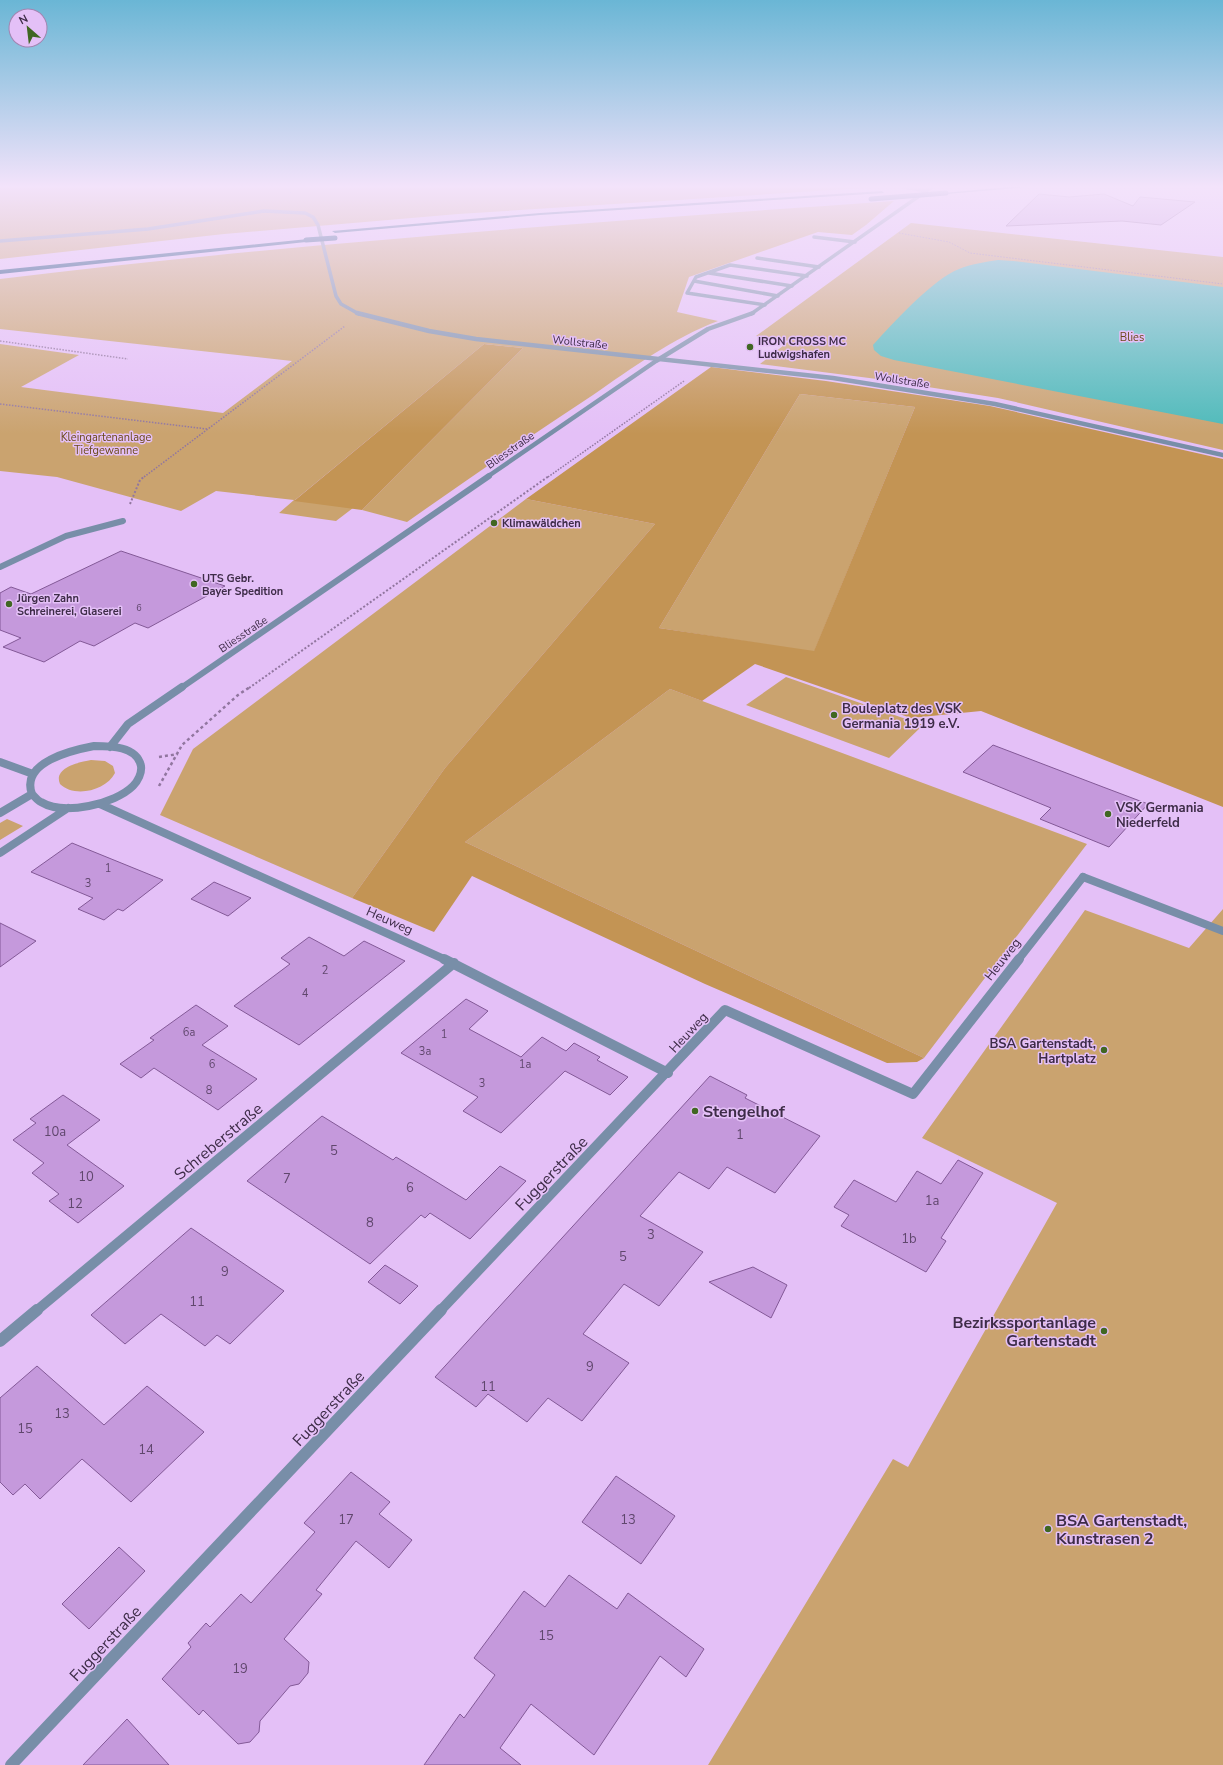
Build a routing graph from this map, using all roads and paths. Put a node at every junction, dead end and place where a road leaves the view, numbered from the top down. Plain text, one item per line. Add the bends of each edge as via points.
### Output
1 (25, 269) edge
2 (329, 269) edge
3 (718, 269) edge
4 (761, 269) edge
5 (816, 269) edge
6 (1104, 269) edge
7 (0, 272) edge
8 (708, 273) junction
9 (807, 276) junction
10 (694, 281) junction
11 (1223, 284) edge
12 (792, 286) junction
13 (778, 296) junction
14 (765, 305) junction
15 (364, 316) junction
16 (0, 341) edge
17 (128, 359) dead end
18 (659, 359) junction
19 (708, 364) junction
20 (0, 404) edge
21 (207, 429) junction
22 (1223, 455) edge
23 (122, 522) joint
24 (0, 562) edge
25 (7, 564) junction
26 (0, 567) edge
27 (182, 745) dead end
28 (110, 746) junction
29 (0, 762) edge
30 (33, 774) junction
31 (32, 794) junction
32 (100, 804) junction
33 (68, 808) junction
34 (0, 813) edge
35 (0, 853) edge
36 (1223, 931) edge
37 (454, 963) junction
38 (668, 1073) junction
39 (0, 1341) edge
40 (11, 1765) edge

1 - 7 highway, bridge
2 - 15 street, Wollstraße via 336,296 341,304
3 - 8 street
4 - 9 street
5 - 9 street, Bliesstraße
6 - 11 path
8 - 10 street via 696,277
8 - 12 street
9 - 12 street, Bliesstraße
10 - 13 street
10 - 14 street via 688,293
12 - 13 street, Bliesstraße
13 - 14 street, Bliesstraße
14 - 18 street, Bliesstraße via 751,314 708,329
15 - 18 street, Wollstraße via 429,331 476,338
15 - 21 path via 351,321
16 - 17 path
18 - 19 street, Wollstraße
18 - 28 street, Bliesstraße via 128,724
19 - 22 street, Wollstraße via 840,379 995,404
19 - 27 path via 238,695
20 - 21 path
21 - 23 path via 140,480
23 - 25 street via 66,536
24 - 25 street
25 - 26 street
28 - 30 street via 94,746 62,754 43,764
28 - 32 street via 121,748 138,757 142,772 138,781 128,790
29 - 30 street
30 - 31 street via 30,786
31 - 33 street via 52,806
31 - 34 street
32 - 33 street
32 - 37 street, Heuweg
33 - 35 street
36 - 38 street, Heuweg via 1083,877 913,1094 726,1010
37 - 38 street, Heuweg
37 - 39 street, Schreberstraße
38 - 40 street, Fuggerstraße

